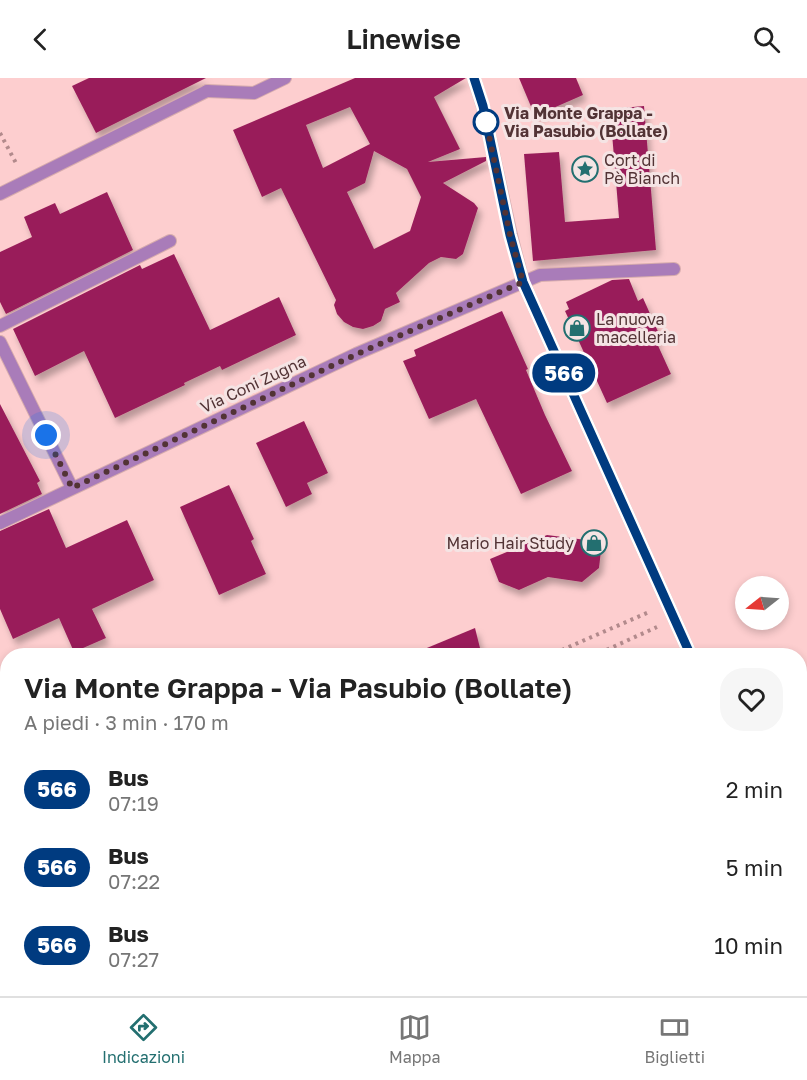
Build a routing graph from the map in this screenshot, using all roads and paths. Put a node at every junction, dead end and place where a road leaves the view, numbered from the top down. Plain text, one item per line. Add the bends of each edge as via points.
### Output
1 (285, 78) edge
2 (474, 78) edge
3 (0, 133) edge
4 (25, 182) junction
5 (0, 194) edge
6 (170, 241) dead end
7 (674, 269) dead end
8 (523, 282) junction
9 (0, 326) edge
10 (0, 342) edge
11 (4, 362) edge
12 (72, 488) junction
13 (0, 523) edge
14 (668, 604) junction
15 (674, 619) junction
16 (566, 648) edge
17 (611, 648) edge
18 (687, 648) edge

1 - 4 street via 254,93 207,91
2 - 8 street
3 - 4 path
4 - 5 street
6 - 9 street
7 - 8 street, Via Coni Zugna via 540,275
8 - 12 street, Via Coni Zugna via 357,354
8 - 14 street
10 - 11 street
11 - 12 street
12 - 13 street, Via Coni Zugna
14 - 15 street
14 - 16 path
15 - 17 path
15 - 18 street

